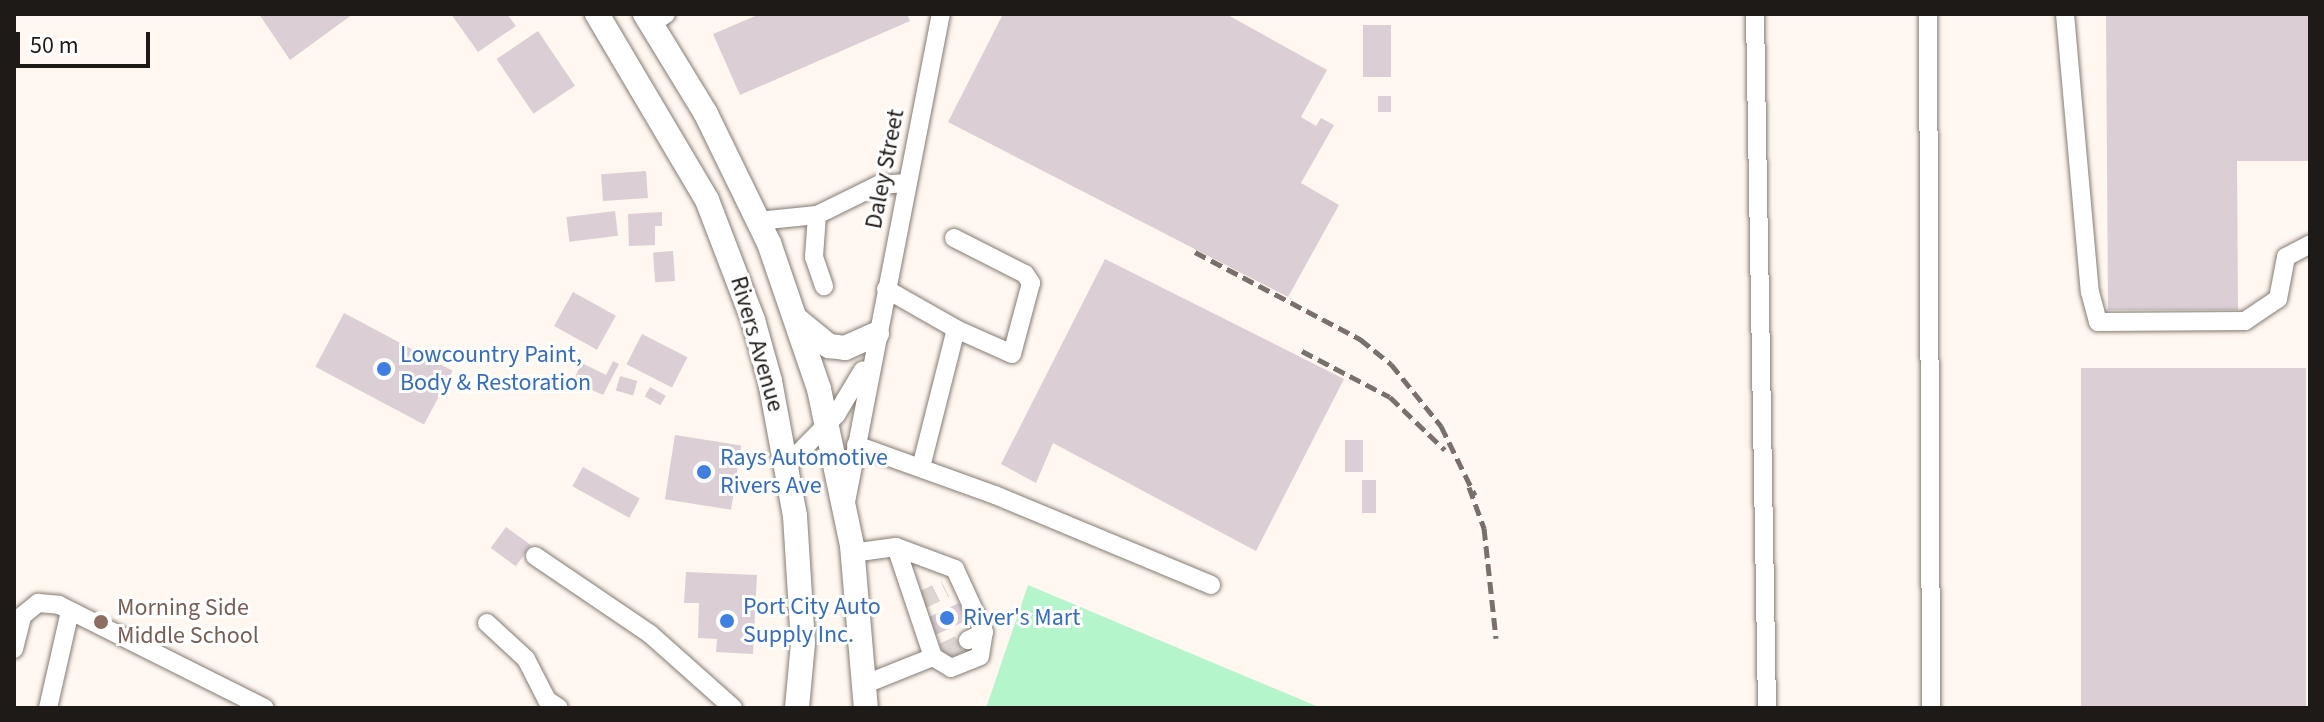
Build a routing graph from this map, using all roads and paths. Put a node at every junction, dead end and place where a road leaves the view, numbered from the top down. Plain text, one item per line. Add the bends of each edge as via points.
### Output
1 (597, 14) edge
2 (941, 14) edge
3 (1755, 14) edge
4 (1928, 14) edge
5 (2065, 14) edge
6 (654, 17) edge
7 (907, 183) junction
8 (817, 215) junction
9 (758, 221) junction
10 (954, 238) dead end
11 (2310, 244) edge
12 (824, 286) dead end
13 (886, 289) junction
14 (794, 317) junction
15 (956, 329) junction
16 (877, 334) junction
17 (829, 423) junction
18 (856, 445) junction
19 (788, 464) junction
20 (921, 467) junction
21 (845, 508) junction
22 (896, 547) junction
23 (852, 553) junction
24 (535, 556) dead end
25 (1211, 585) dead end
26 (70, 611) junction
27 (487, 623) dead end
28 (14, 649) edge
29 (938, 654) junction
30 (864, 696) edge
31 (48, 708) edge
32 (265, 708) edge
33 (559, 708) edge
34 (733, 708) edge
35 (797, 708) edge
36 (1767, 708) edge
37 (1931, 708) edge

1 - 19 main road, Rivers Avenue via 679,145 723,236 770,381
2 - 7 street, Daley Street
3 - 36 street
4 - 37 street
5 - 11 street via 2090,292 2098,322 2245,321 2278,299 2286,257
6 - 9 main road, Rivers Avenue
7 - 8 street via 878,185
7 - 13 street, Daley Street
8 - 9 street
8 - 12 street via 814,257
9 - 14 main road, Rivers Avenue
10 - 15 street via 1025,274 1031,283 1012,354
13 - 15 street
13 - 16 street, Daley Street
14 - 16 main road via 829,346 845,348
14 - 17 main road, Rivers Avenue
15 - 20 street
16 - 17 street, Daley Street via 850,397
16 - 18 street, Daley Street
17 - 19 street, Daley Street
17 - 21 main road, Rivers Avenue
18 - 20 street
18 - 21 street, Daley Street
19 - 35 main road, Rivers Avenue via 803,643
20 - 25 street
21 - 23 main road, Rivers Avenue
22 - 23 street
22 - 29 street
22 - 29 street via 955,569 953,585 980,656 951,668
23 - 30 main road, Rivers Avenue
24 - 34 street via 650,634
26 - 28 street via 38,603 22,616
26 - 31 street
26 - 32 street
27 - 33 street via 526,659 547,700
29 - 30 street

